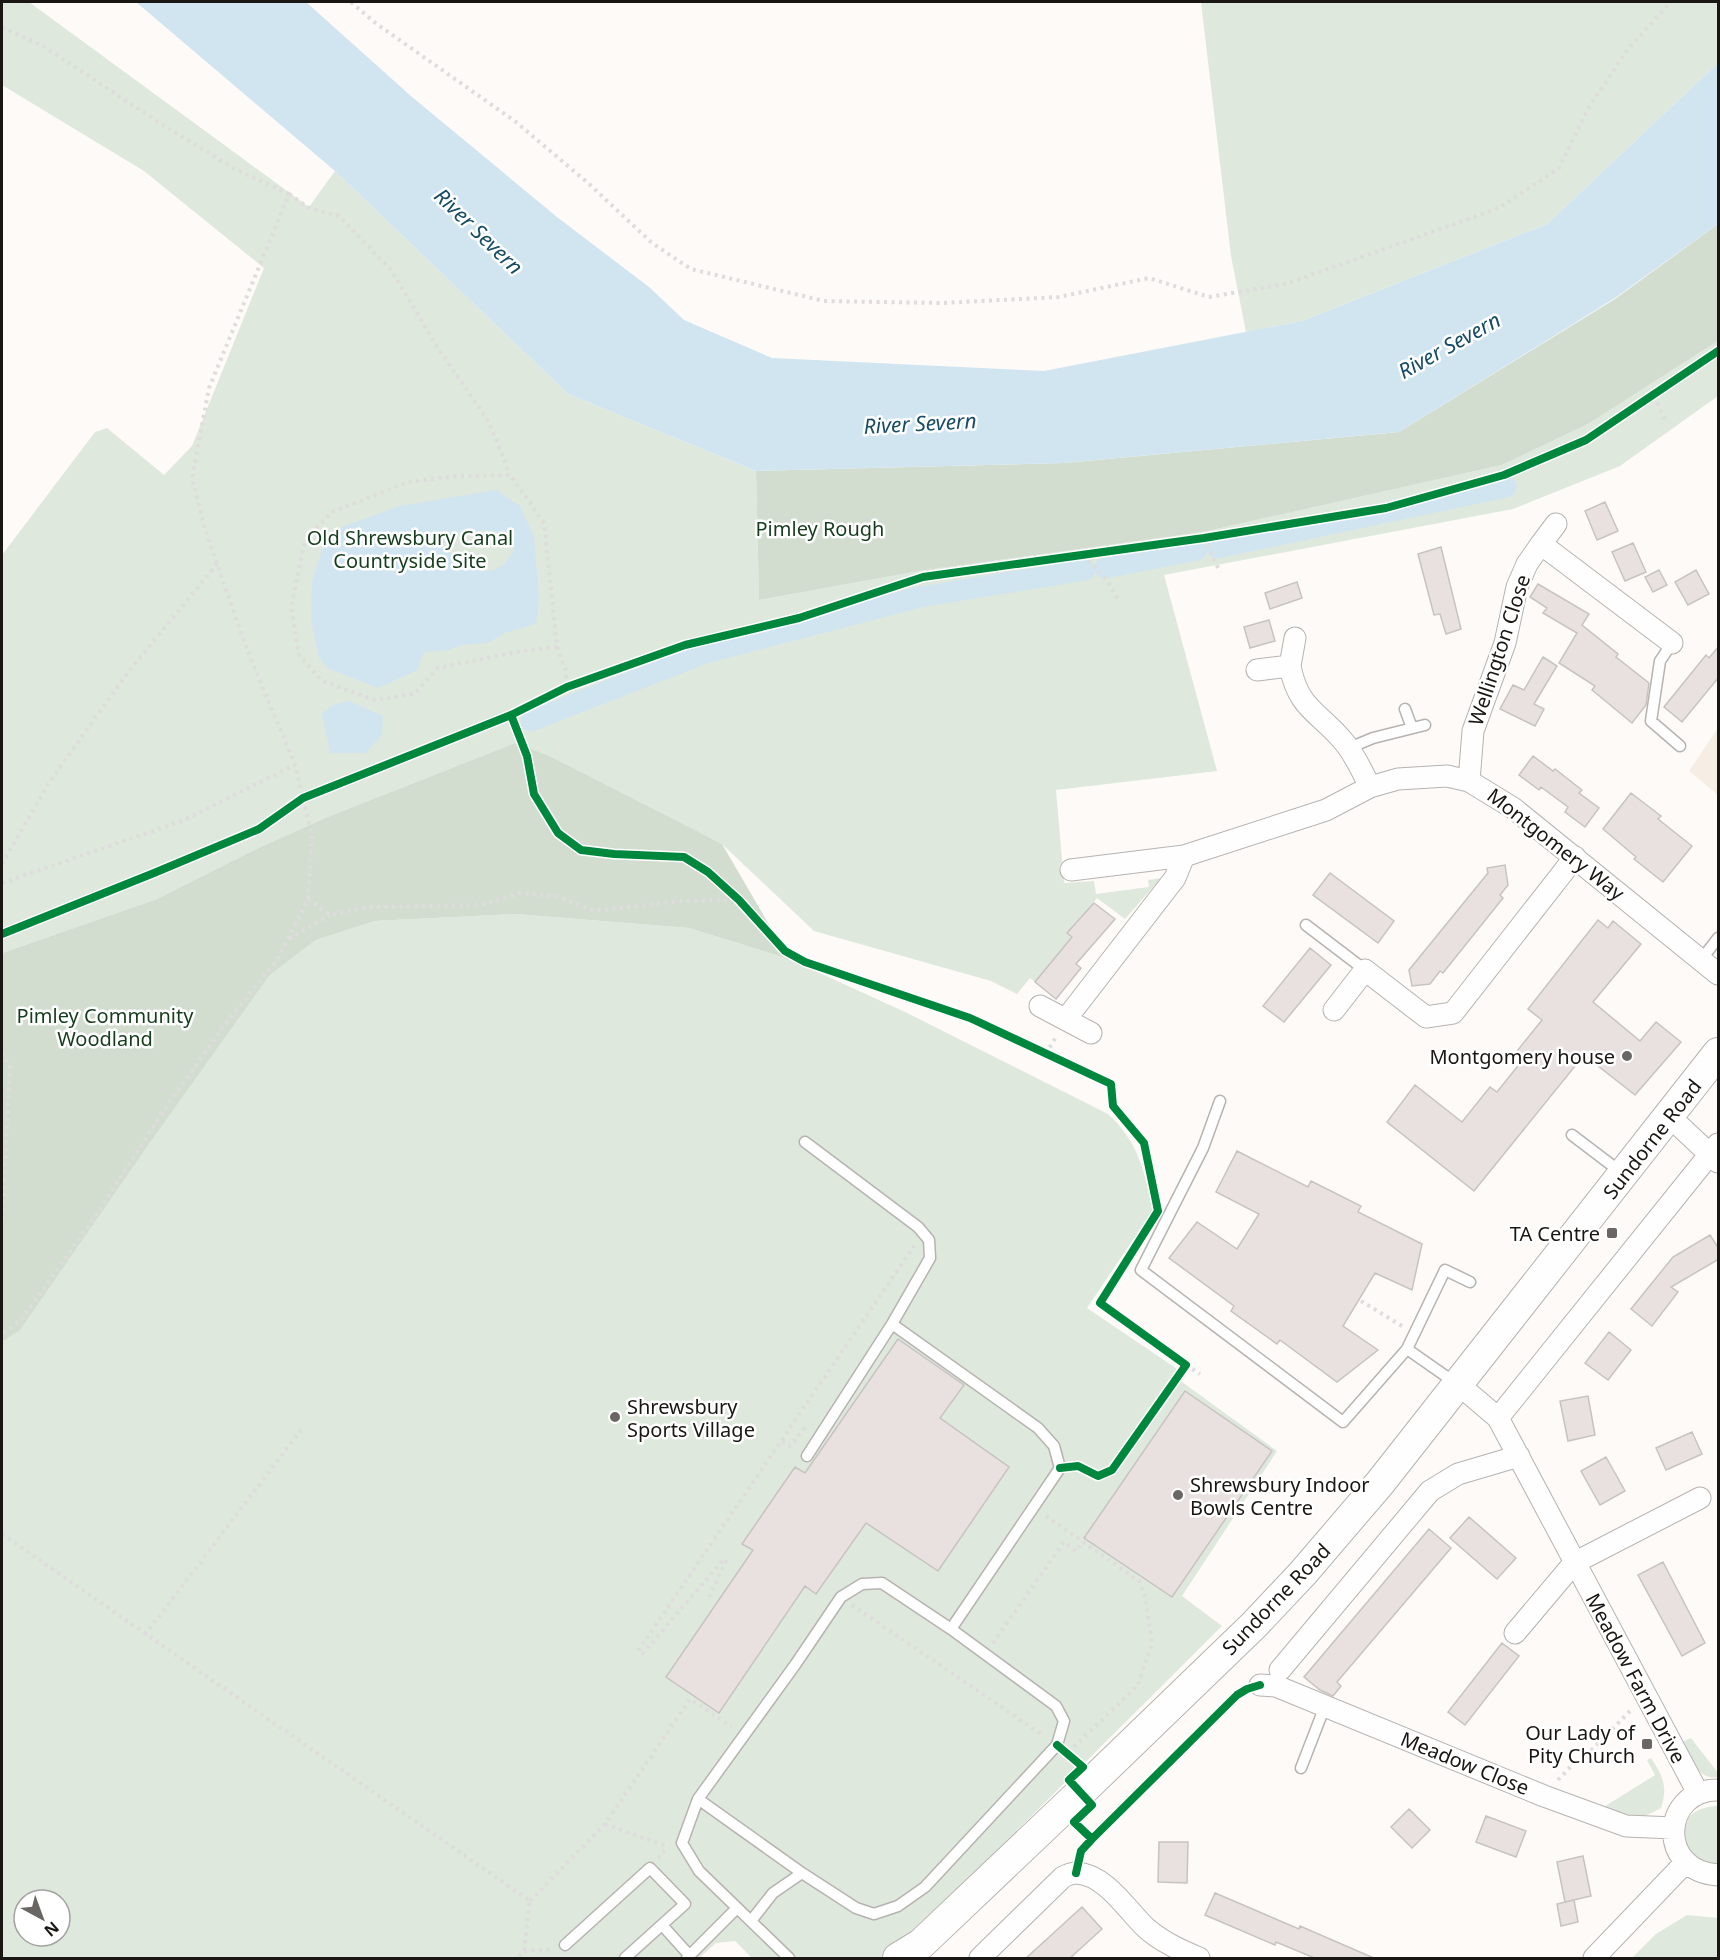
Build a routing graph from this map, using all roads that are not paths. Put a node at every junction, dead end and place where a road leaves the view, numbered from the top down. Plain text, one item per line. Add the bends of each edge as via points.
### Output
1 (1556, 524) dead end
2 (1541, 544) junction
3 (1295, 639) dead end
4 (1672, 643) joint
5 (1290, 666) junction
6 (1257, 670) dead end
7 (1405, 709) dead end
8 (1425, 725) dead end
9 (1412, 728) junction
10 (1680, 746) dead end
11 (1349, 748) junction
12 (1469, 781) junction
13 (1370, 787) junction
14 (1184, 856) junction
15 (1575, 857) junction
16 (1071, 870) dead end
17 (1306, 925) dead end
18 (1719, 938) edge
19 (1701, 960) junction
20 (1365, 970) junction
21 (1719, 974) edge
22 (1040, 1006) dead end
23 (1334, 1010) dead end
24 (1066, 1019) junction
25 (1091, 1033) dead end
26 (1719, 1053) edge
27 (1220, 1101) dead end
28 (1670, 1116) junction
29 (1572, 1135) dead end
30 (805, 1142) dead end
31 (1716, 1154) edge
32 (1624, 1175) junction
33 (1470, 1282) dead end
34 (892, 1324) junction
35 (1407, 1348) junction
36 (1458, 1384) junction
37 (1498, 1418) junction
38 (807, 1456) dead end
39 (1519, 1456) junction
40 (1700, 1498) dead end
41 (1574, 1563) junction
42 (951, 1629) junction
43 (1515, 1633) dead end
44 (1280, 1670) dead end
45 (1260, 1685) dead end
46 (1325, 1706) junction
47 (1301, 1768) dead end
48 (1708, 1792) edge
49 (698, 1798) junction
50 (1674, 1828) junction
51 (1685, 1863) junction
52 (802, 1873) junction
53 (1719, 1875) edge
54 (737, 1908) junction
55 (751, 1921) junction
56 (662, 1925) junction
57 (565, 1945) road end
58 (689, 1957) edge
59 (625, 1959) edge
60 (789, 1959) edge
61 (898, 1959) edge
62 (980, 1959) edge
63 (1199, 1959) edge
64 (1594, 1959) edge

1 - 2 street, Wellington Close
2 - 4 street
2 - 12 street, Wellington Close via 1517,587 1505,643 1473,731
3 - 5 street
4 - 10 lane via 1660,661 1652,721
5 - 6 street
5 - 11 street via 1297,692
7 - 9 lane
8 - 9 lane
9 - 11 lane
11 - 13 street
12 - 13 street, Montgomery Way via 1423,777
12 - 15 street, Montgomery Way via 1514,808
13 - 14 street, Montgomery Way via 1326,810
14 - 16 street, Montgomery Way
14 - 24 street via 1175,878
15 - 19 street, Montgomery Way
15 - 20 street via 1452,1013 1426,1017
17 - 20 lane
18 - 19 lane
19 - 21 street, Montgomery Way
20 - 23 street
22 - 24 street
24 - 25 street
26 - 28 main road, Sundorne Road
27 - 35 lane via 1203,1148 1141,1270 1343,1422
28 - 31 street
28 - 32 main road, Sundorne Road
29 - 32 lane
30 - 34 lane via 918,1227 929,1240 930,1258
31 - 37 street
32 - 36 main road, Sundorne Road
33 - 35 lane via 1445,1270
34 - 38 lane
34 - 42 lane via 1038,1428 1054,1446 1060,1468
35 - 36 lane
36 - 37 street, Meadow Farm Drive
36 - 61 main road, Sundorne Road via 1342,1529 1254,1625 921,1944
37 - 39 street, Meadow Farm Drive
39 - 41 street, Meadow Farm Drive
39 - 44 street via 1458,1474 1430,1491
40 - 41 street
41 - 43 street
41 - 48 street, Meadow Farm Drive via 1647,1698
42 - 49 lane via 882,1583 862,1584 841,1597
42 - 52 lane via 1056,1706 1064,1721 1057,1745 925,1887 898,1906 874,1914 855,1908
45 - 46 street, Meadow Close via 1276,1686
46 - 47 lane
46 - 50 street, Meadow Close via 1626,1826
48 - 50 street, Meadow Farm Drive via 1686,1802 1677,1814
49 - 52 lane
49 - 54 lane via 682,1843 699,1871
50 - 51 street via 1676,1846
51 - 53 street via 1695,1870
51 - 64 street
52 - 55 lane via 773,1893
54 - 55 lane
54 - 58 lane
55 - 60 lane
56 - 57 lane via 685,1904 650,1868
56 - 58 lane
56 - 59 lane
62 - 63 street via 1063,1877 1076,1873 1112,1891 1146,1928

